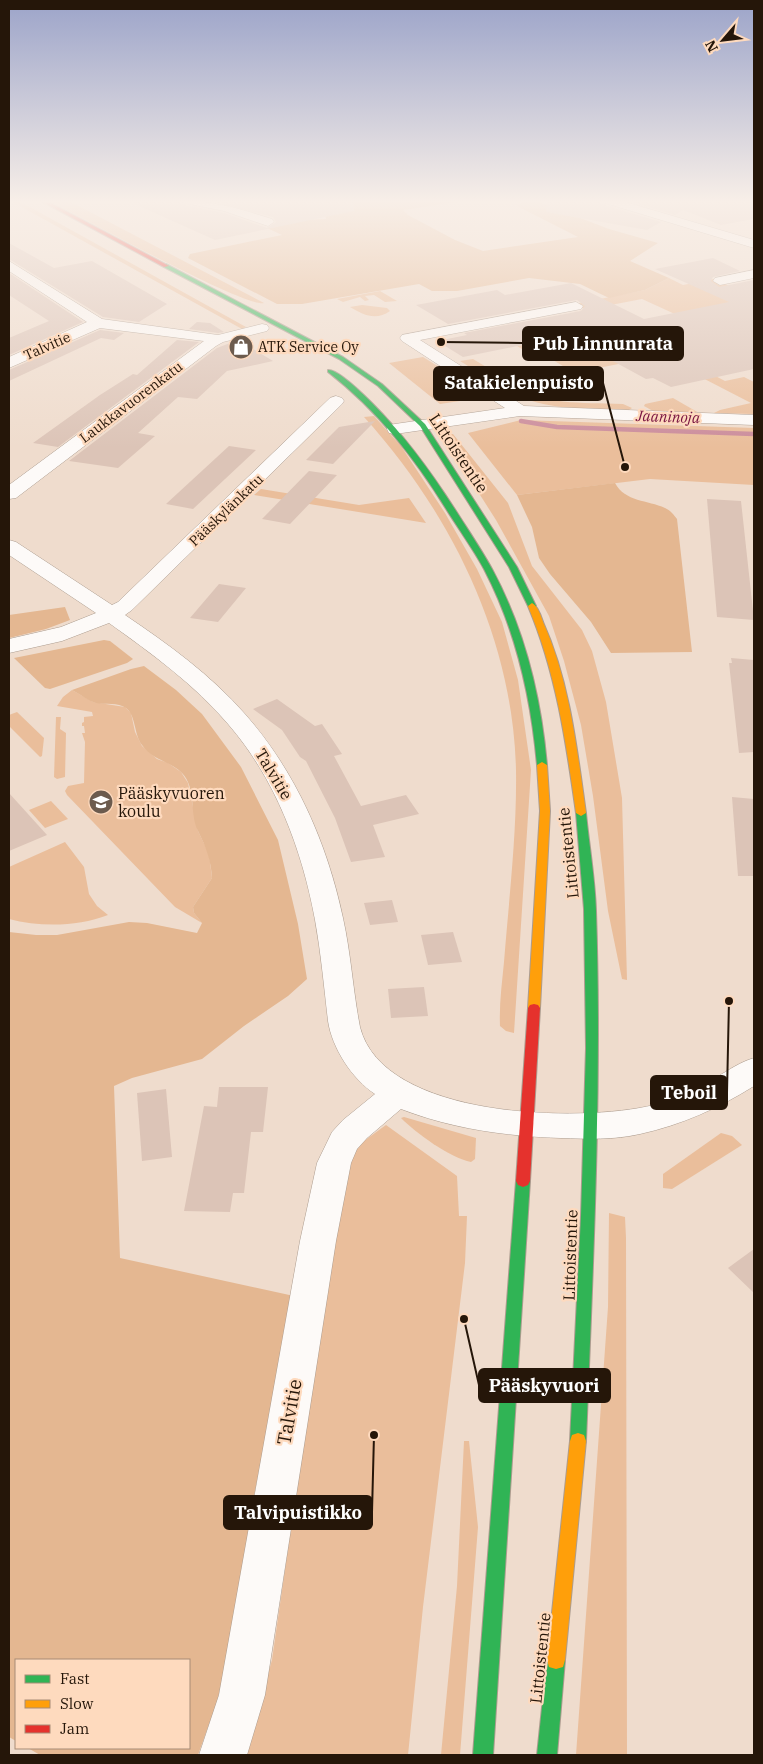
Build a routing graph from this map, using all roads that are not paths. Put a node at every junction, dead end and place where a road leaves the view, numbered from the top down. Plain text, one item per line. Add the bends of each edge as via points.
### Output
1 (37, 283) edge
2 (182, 283) edge
3 (195, 283) edge
4 (576, 306) dead end
5 (98, 323) junction
6 (262, 328) junction
7 (218, 339) junction
8 (294, 346) dead end
9 (9, 363) edge
10 (324, 366) dead end
11 (336, 401) dead end
12 (520, 411) junction
13 (754, 420) edge
14 (423, 425) junction
15 (395, 428) junction
16 (9, 494) edge
17 (9, 546) edge
18 (112, 614) junction
19 (9, 646) edge
20 (754, 1070) edge
21 (398, 1093) junction
22 (528, 1124) junction
23 (590, 1127) junction
24 (223, 1755) edge
25 (483, 1755) edge
26 (547, 1755) edge

1 - 5 street, Talvitie
2 - 6 main road, Littoistentie
3 - 14 main road, Littoistentie via 341,358 380,385
4 - 12 street via 407,338
5 - 7 street
5 - 9 street, Talvitie
6 - 7 street, Laukkavuorenkatu
6 - 8 main road, Littoistentie
7 - 16 street, Laukkavuorenkatu
10 - 15 main road, Littoistentie via 350,385
11 - 18 street, Pääskylänkatu via 132,600
12 - 13 street
12 - 14 street
14 - 15 street
14 - 23 main road, Littoistentie via 513,567 536,614 561,694 583,824 590,909
15 - 22 main road, Littoistentie via 426,470 488,569 525,661 541,742 544,811
17 - 18 street, Talvitie
18 - 19 street, Pääskylänkatu via 63,632
18 - 21 street, Talvitie via 197,678 232,712 277,776 307,839 326,898 347,1037 356,1055 378,1080
20 - 23 street, Talvitie via 686,1108 639,1122
21 - 22 street, Talvitie via 440,1110 484,1120
21 - 24 street, Talvitie via 344,1141 334,1163 242,1695
22 - 23 street, Talvitie
22 - 25 main road, Littoistentie
23 - 26 main road, Littoistentie via 580,1420

